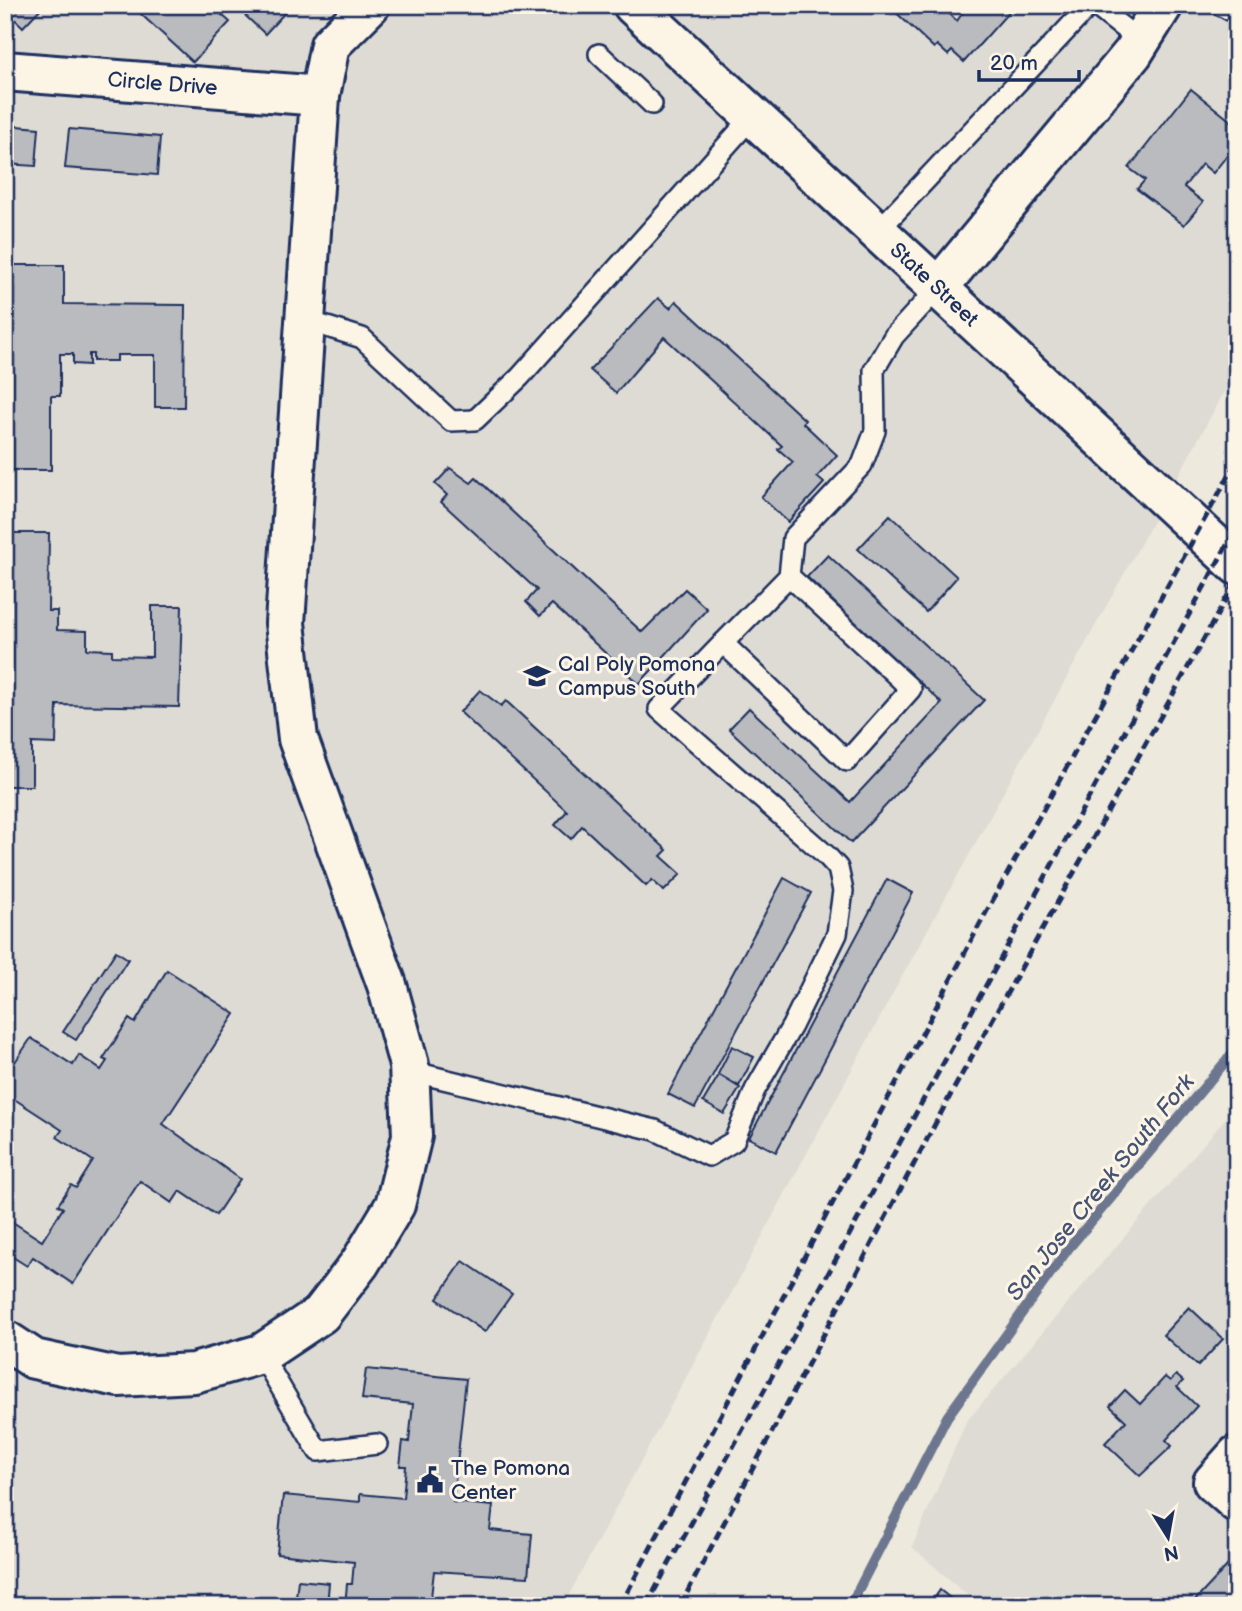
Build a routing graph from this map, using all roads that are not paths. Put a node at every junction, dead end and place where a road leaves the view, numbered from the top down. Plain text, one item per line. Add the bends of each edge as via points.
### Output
1 (370, 5) edge
2 (633, 5) edge
3 (1092, 5) edge
4 (1163, 5) edge
5 (1220, 5) edge
6 (1237, 14) edge
7 (1140, 41) junction
8 (599, 54) dead end
9 (5, 71) edge
10 (320, 96) junction
11 (652, 104) dead end
12 (752, 117) junction
13 (876, 233) junction
14 (937, 289) junction
15 (305, 320) junction
16 (1237, 565) edge
17 (789, 576) junction
18 (723, 643) junction
19 (410, 1071) junction
20 (19, 1349) edge
21 (261, 1354) junction
22 (377, 1444) dead end
23 (1237, 1455) edge
24 (1237, 1503) edge

1 - 10 street via 330,45
2 - 12 street, State Street
3 - 7 lane
3 - 13 lane
4 - 7 street
5 - 6 lane
7 - 14 street
8 - 11 lane
9 - 10 street, Circle Drive
10 - 15 street
12 - 13 street, State Street
12 - 15 lane via 520,377 475,420 451,421 362,338
13 - 14 street, State Street
14 - 16 street, State Street
14 - 17 lane via 894,336 874,370 875,431 862,465 793,538
15 - 19 street via 285,623 298,739 387,985
17 - 18 lane
17 - 18 lane via 911,689 847,761
18 - 19 lane via 659,709 826,855 838,868 843,891 837,934 755,1090 734,1141 709,1156 655,1130
19 - 21 street via 412,1136 395,1205 360,1263 321,1314
20 - 21 street via 118,1377 194,1373
21 - 22 lane via 318,1451
23 - 24 street via 1213,1482

